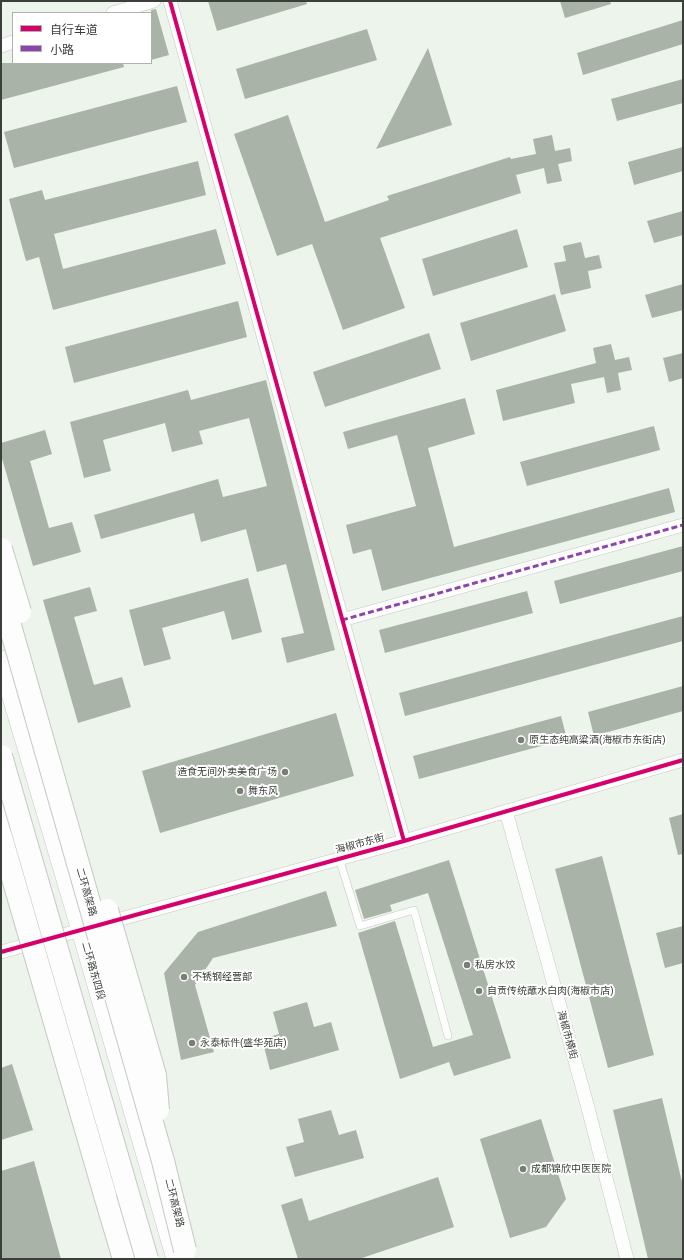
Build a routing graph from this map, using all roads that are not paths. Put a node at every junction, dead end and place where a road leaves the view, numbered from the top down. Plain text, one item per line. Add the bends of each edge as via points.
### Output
1 (154, 1) edge
2 (170, 1) edge
3 (116, 12) edge
4 (12, 42) edge
5 (1, 46) edge
6 (683, 525) edge
7 (1, 548) edge
8 (1, 594) edge
9 (342, 620) junction
10 (1, 660) edge
11 (1, 756) edge
12 (683, 760) edge
13 (1, 804) edge
14 (506, 811) junction
15 (1, 838) edge
16 (404, 841) junction
17 (339, 858) junction
18 (82, 930) junction
19 (41, 941) junction
20 (1, 952) edge
21 (448, 1036) dead end
22 (163, 1161) junction
23 (124, 1259) edge
24 (134, 1259) edge
25 (147, 1259) edge
26 (176, 1259) edge
27 (188, 1259) edge
28 (627, 1259) edge

1 - 3 street
2 - 9 street
4 - 5 street
6 - 9 street
7 - 22 highway, bridge via 155,1075
8 - 22 highway, 二环高架路, bridge
9 - 16 street
10 - 18 main road, 二环路东四段
11 - 25 highway, bridge
12 - 14 street, 海椒市东街
13 - 19 main road
14 - 16 street, 海椒市东街
14 - 28 street, 海椒市横街
15 - 23 highway, bridge
16 - 17 street, 海椒市东街
17 - 18 street, 海椒市东街
17 - 21 lane via 360,926 414,910
18 - 19 street, 海椒市东街
18 - 26 main road, 二环路东四段
19 - 20 street, 海椒市东街
19 - 24 main road
22 - 27 highway, 二环高架路, bridge

